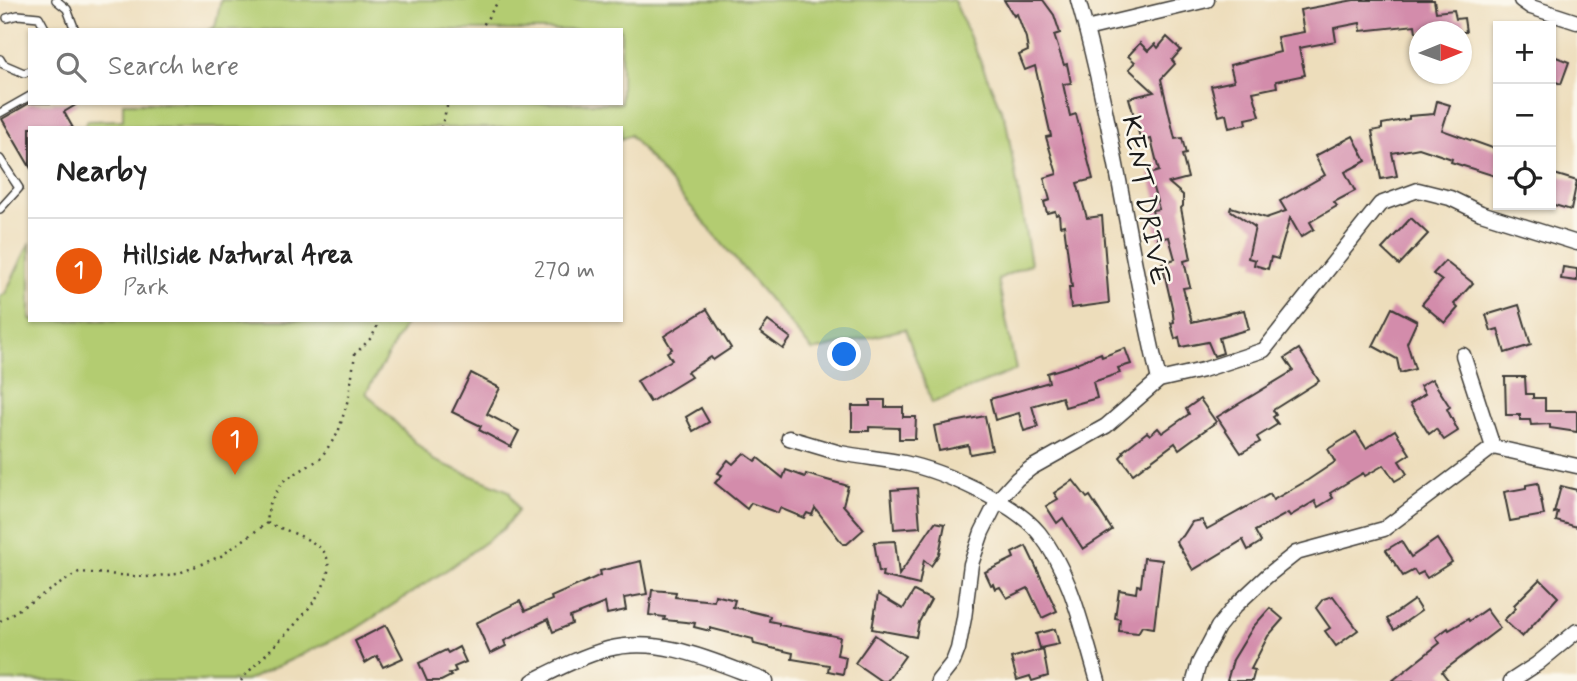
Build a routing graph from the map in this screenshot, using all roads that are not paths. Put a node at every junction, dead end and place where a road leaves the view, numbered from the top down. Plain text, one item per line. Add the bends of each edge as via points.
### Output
1 (56, 0) edge
2 (1078, 0) edge
3 (1208, 0) edge
4 (1521, 0) edge
5 (3, 15) edge
6 (1577, 22) edge
7 (0, 24) edge
8 (45, 28) edge
9 (74, 28) edge
10 (1086, 29) junction
11 (0, 59) edge
12 (28, 72) edge
13 (28, 97) edge
14 (0, 113) edge
15 (0, 159) edge
16 (0, 209) edge
17 (1577, 243) edge
18 (1463, 355) dead end
19 (1159, 380) junction
20 (789, 438) dead end
21 (1493, 447) junction
22 (1577, 466) edge
23 (998, 500) junction
24 (1577, 631) edge
25 (533, 681) edge
26 (766, 681) edge
27 (938, 681) edge
28 (1098, 681) edge
29 (1194, 681) edge
30 (1511, 681) edge

1 - 9 lane
2 - 10 street, KENT DRIVE
3 - 10 street
4 - 6 street
5 - 7 lane
5 - 8 lane via 39,17
10 - 19 street, KENT DRIVE via 1112,136
11 - 12 lane
13 - 14 lane
15 - 16 lane via 19,188
17 - 19 street via 1418,190 1380,204 1264,349
18 - 21 street
19 - 23 street via 1106,426 1031,468
20 - 23 street via 842,453 906,463
21 - 22 street
21 - 29 street via 1384,529 1296,553 1235,606 1199,663
23 - 27 street via 971,564 958,649
23 - 28 street via 1038,532 1053,555 1072,596
24 - 30 street
25 - 26 street via 610,648 643,644 691,654

